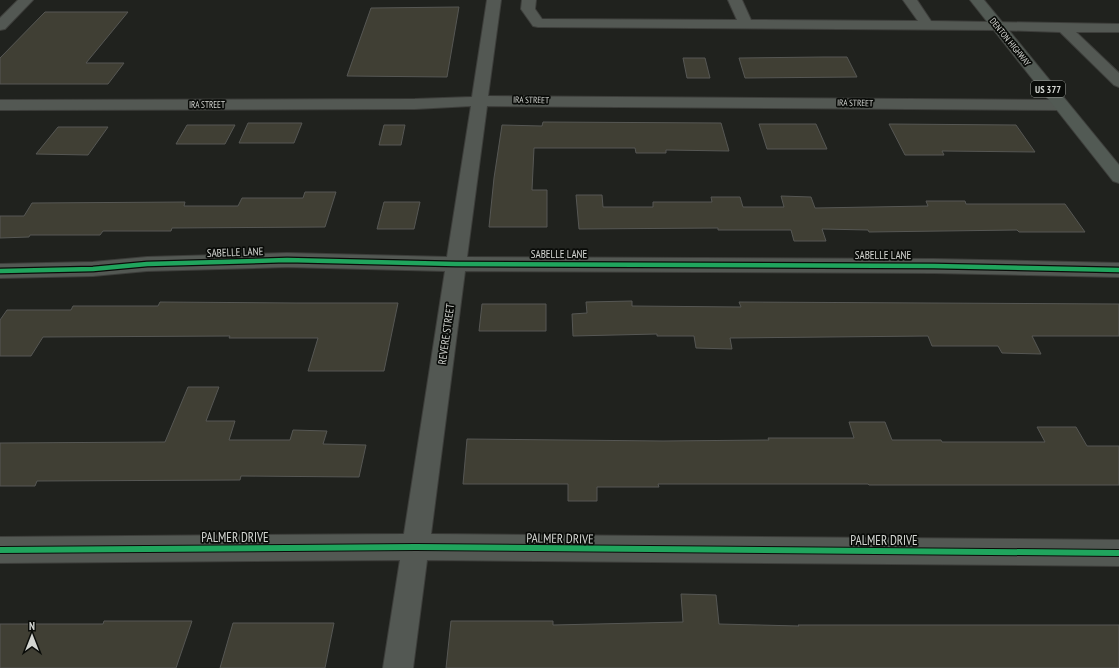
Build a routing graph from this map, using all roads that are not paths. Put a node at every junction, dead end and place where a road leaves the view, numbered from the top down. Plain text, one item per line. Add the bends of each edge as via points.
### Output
1 (26, 0) edge
2 (494, 0) edge
3 (528, 0) edge
4 (735, 0) edge
5 (910, 0) edge
6 (977, 0) edge
7 (746, 24) junction
8 (927, 25) junction
9 (0, 26) edge
10 (997, 26) junction
11 (1064, 28) junction
12 (1119, 28) edge
13 (1119, 82) edge
14 (480, 101) junction
15 (0, 105) edge
16 (1061, 105) junction
17 (1119, 177) edge
18 (456, 264) junction
19 (1119, 270) edge
20 (0, 271) edge
21 (416, 547) junction
22 (0, 550) edge
23 (1119, 553) edge
24 (398, 668) edge

1 - 9 street
2 - 14 street, REVERE STREET
3 - 7 street via 528,9 538,23
4 - 7 street
5 - 8 street
6 - 10 main road, DENTON HIGHWAY / US 377
7 - 8 street
8 - 10 street
10 - 11 street
10 - 16 main road, DENTON HIGHWAY / US 377
11 - 12 street
11 - 13 street
14 - 15 street, IRA STREET via 407,104
14 - 16 street, IRA STREET
14 - 18 street, REVERE STREET
16 - 17 main road, DENTON HIGHWAY / US 377
18 - 19 street, SABELLE LANE via 934,266
18 - 20 street, SABELLE LANE via 287,260
18 - 21 street, REVERE STREET
21 - 22 street, PALMER DRIVE
21 - 23 street, PALMER DRIVE
21 - 24 street, REVERE STREET

